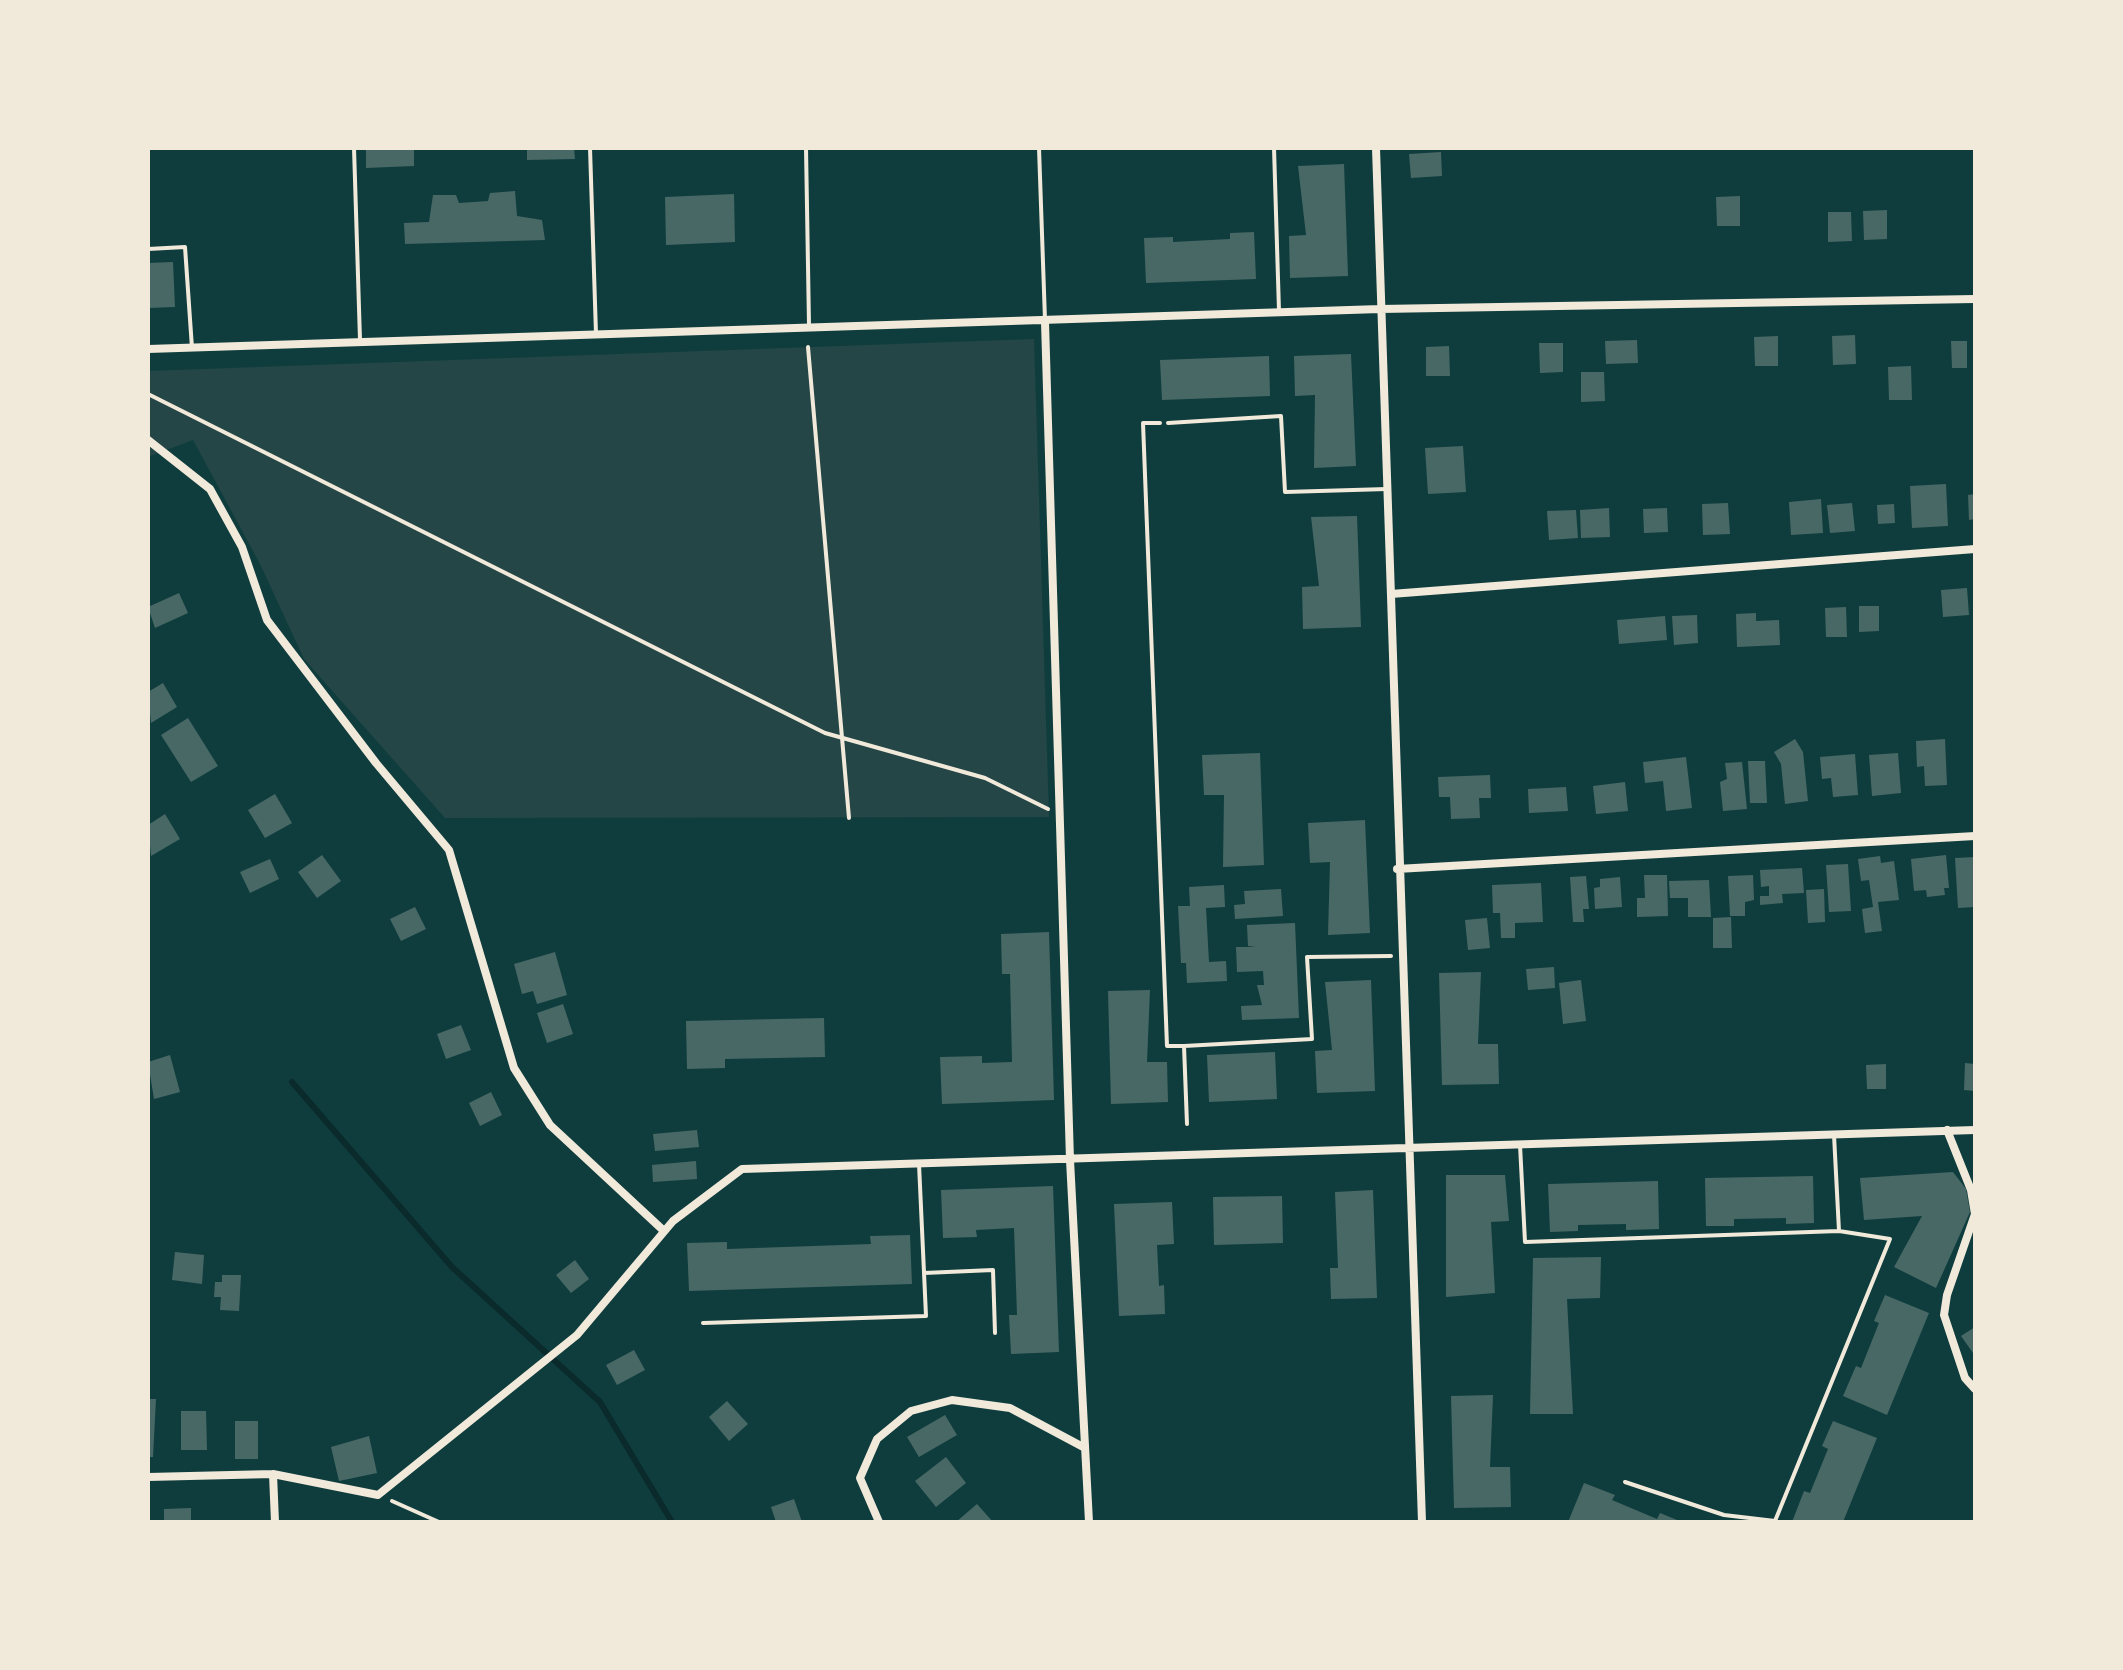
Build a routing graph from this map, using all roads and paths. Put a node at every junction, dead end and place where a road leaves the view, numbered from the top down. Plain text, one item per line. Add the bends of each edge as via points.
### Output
1 (354, 148) edge
2 (590, 148) edge
3 (806, 148) edge
4 (1039, 148) edge
5 (1274, 148) edge
6 (1376, 148) edge
7 (148, 249) edge
8 (1975, 299) edge
9 (1380, 309) junction
10 (1279, 313) junction
11 (1045, 322) junction
12 (809, 328) junction
13 (596, 334) junction
14 (361, 342) junction
15 (808, 347) dead end
16 (192, 348) junction
17 (148, 349) edge
18 (148, 394) edge
19 (1168, 423) joint
20 (148, 440) edge
21 (1387, 489) junction
22 (1975, 549) edge
23 (1391, 594) junction
24 (842, 738) junction
25 (1060, 814) junction
26 (849, 818) dead end
27 (1975, 836) edge
28 (1397, 869) junction
29 (1400, 956) junction
30 (1184, 1046) junction
31 (1187, 1124) dead end
32 (1947, 1130) junction
33 (1975, 1130) edge
34 (1834, 1135) junction
35 (1520, 1145) junction
36 (1407, 1149) junction
37 (1070, 1160) junction
38 (919, 1164) junction
39 (664, 1231) junction
40 (1839, 1231) junction
41 (924, 1273) junction
42 (703, 1323) dead end
43 (995, 1333) dead end
44 (1975, 1389) edge
45 (1085, 1448) junction
46 (273, 1474) junction
47 (148, 1477) edge
48 (1625, 1482) dead end
49 (378, 1495) junction
50 (275, 1522) edge
51 (439, 1522) edge
52 (879, 1522) edge
53 (1089, 1522) edge
54 (1422, 1522) edge

1 - 14 lane
2 - 13 lane
3 - 12 lane
4 - 11 lane
5 - 10 lane
6 - 9 street
7 - 16 lane via 185,247
8 - 9 street
9 - 10 street
9 - 21 street
10 - 11 street
11 - 12 street
11 - 25 street
12 - 13 street
13 - 14 street
14 - 16 street
15 - 24 path
16 - 17 street
18 - 24 path
19 - 21 lane via 1281,416 1285,492
19 - 30 path via 1143,423 1167,1046
20 - 39 street via 210,489 242,547 267,620 449,850 514,1068 550,1125
21 - 23 street
22 - 23 street
23 - 28 street
24 - 25 path via 985,778
24 - 26 path
25 - 37 street
27 - 28 street
28 - 29 street
29 - 30 path via 1307,957 1312,1039
29 - 36 street
30 - 31 path
32 - 33 street
32 - 34 street
32 - 44 street via 1975,1214 1944,1315 1965,1378
34 - 35 street
34 - 40 lane
35 - 36 street
35 - 40 lane via 1525,1242
36 - 37 street
36 - 54 street
37 - 38 street
37 - 45 street
38 - 39 street via 742,1169
38 - 41 lane
39 - 49 street via 577,1335
40 - 48 lane via 1890,1239 1775,1521 1724,1515
41 - 42 lane via 926,1316
41 - 43 lane via 993,1270
45 - 52 street via 1010,1408 952,1400 911,1411 877,1439 860,1478
45 - 53 street
46 - 47 street
46 - 49 street
46 - 50 street
49 - 51 path

